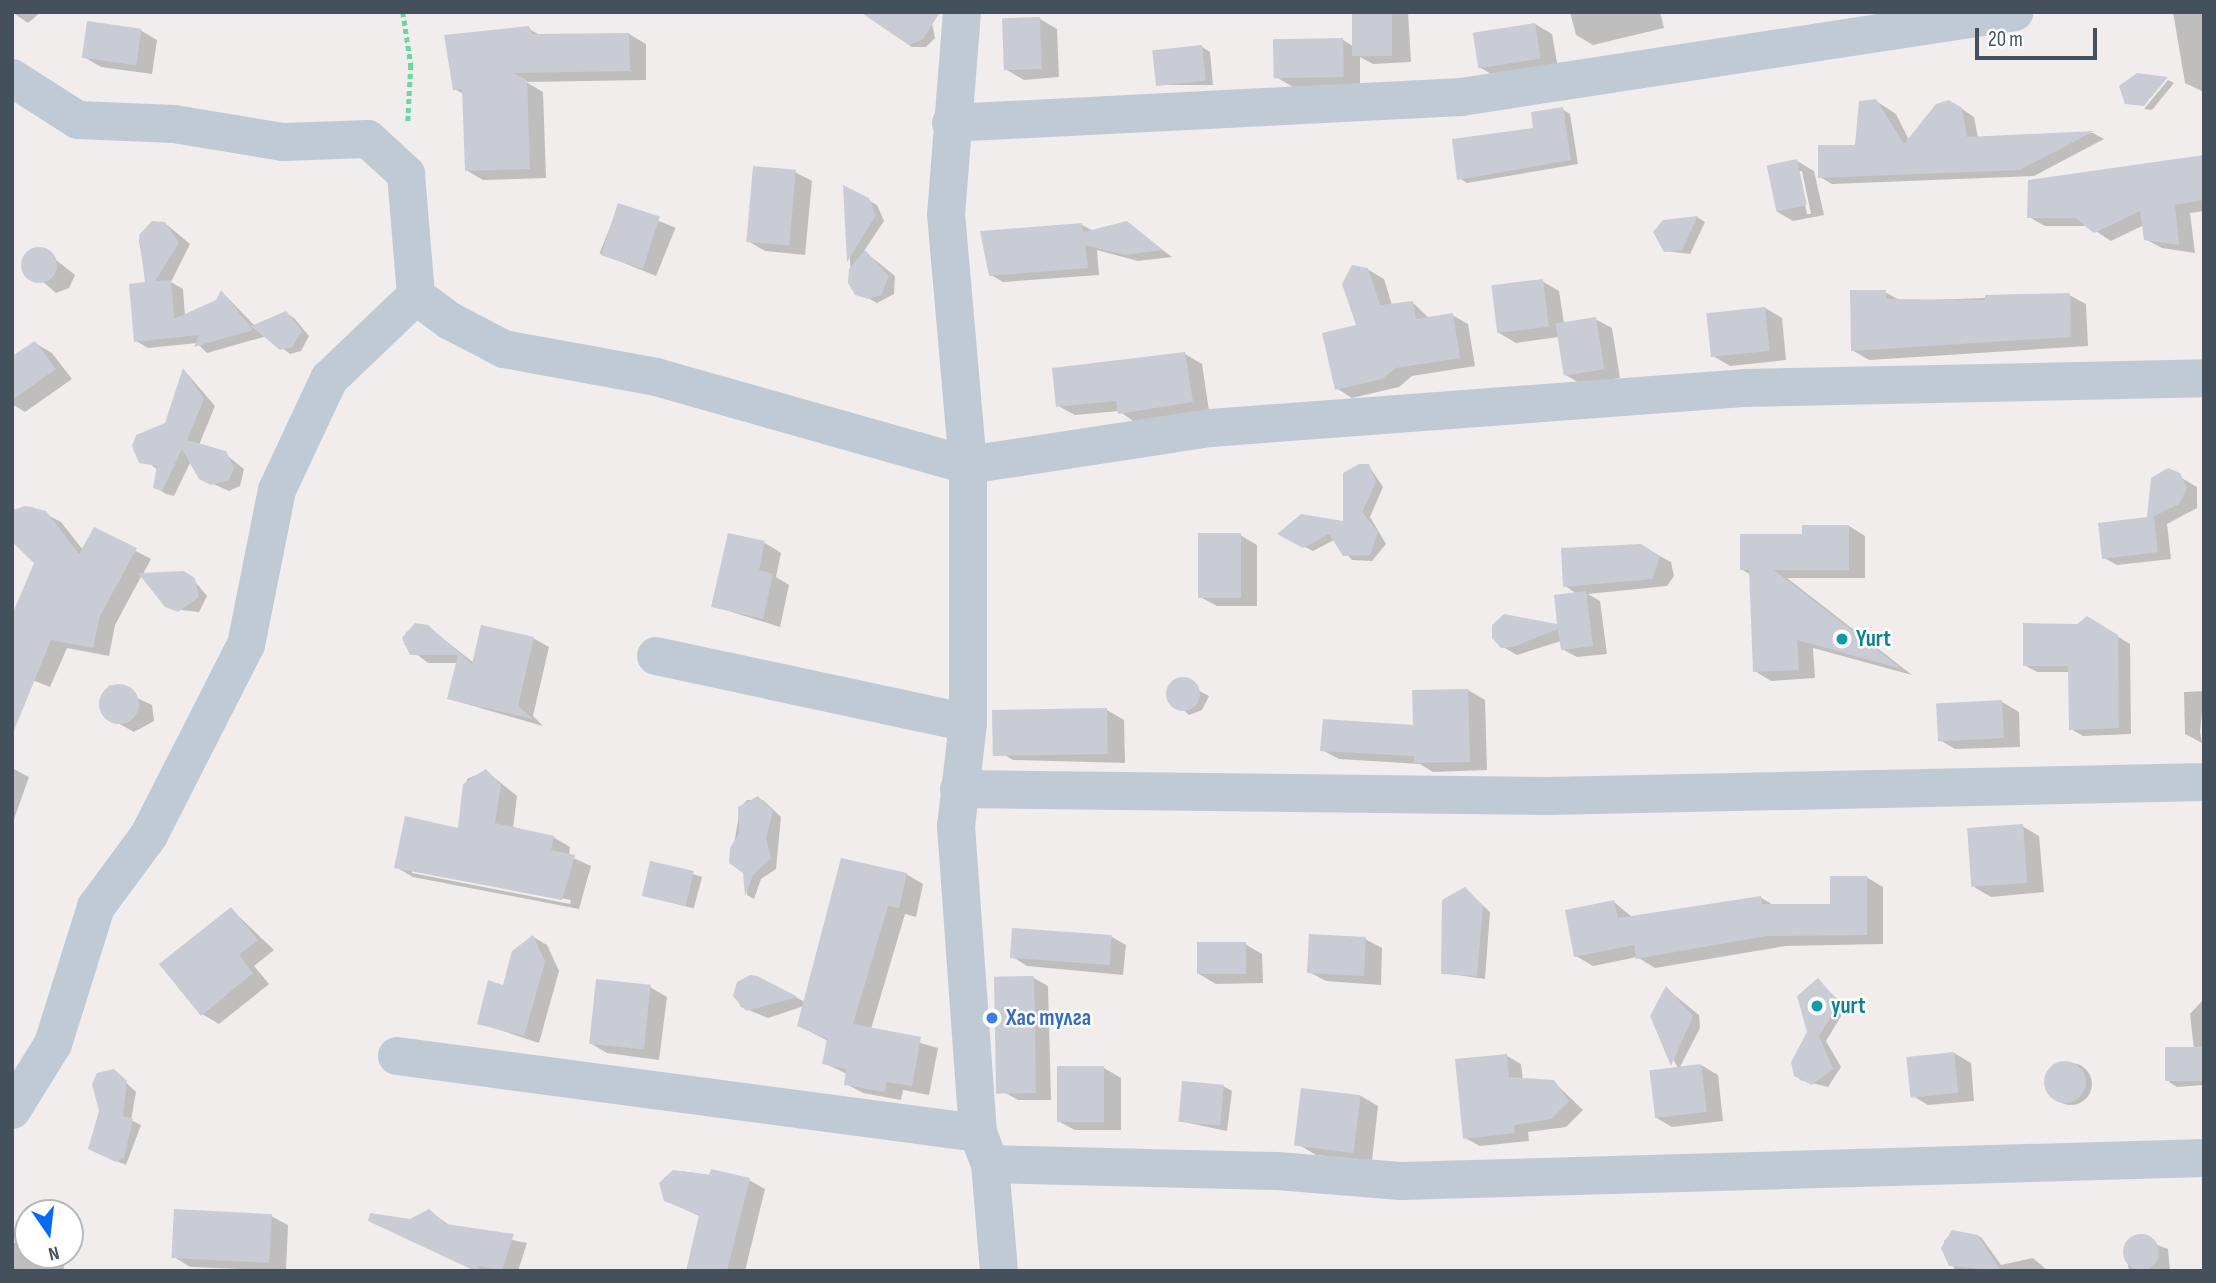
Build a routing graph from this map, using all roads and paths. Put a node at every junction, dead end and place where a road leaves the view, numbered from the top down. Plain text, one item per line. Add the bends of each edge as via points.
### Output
1 (403, 12) edge
2 (962, 12) edge
3 (2015, 12) edge
4 (12, 78) edge
5 (951, 123) junction
6 (406, 173) junction
7 (416, 296) junction
8 (2204, 378) edge
9 (968, 465) junction
10 (656, 656) dead end
11 (968, 723) junction
12 (2204, 782) edge
13 (959, 789) junction
14 (397, 1056) dead end
15 (12, 1110) edge
16 (984, 1148) junction
17 (2204, 1158) edge
18 (999, 1271) edge

1 - 6 path via 411,65
2 - 5 street
3 - 5 street via 1461,97
4 - 6 street via 78,120 174,124 283,142 368,139
5 - 9 street via 946,214
6 - 7 street
7 - 9 street via 504,349 656,377
7 - 15 street via 330,379 277,490 246,645 149,835 96,906 53,1044
8 - 9 street via 1744,388 1210,428
9 - 11 street
10 - 11 street
11 - 13 street
12 - 13 street via 1549,796
13 - 16 street via 956,825
14 - 16 street
16 - 17 street via 1401,1181
16 - 18 street

